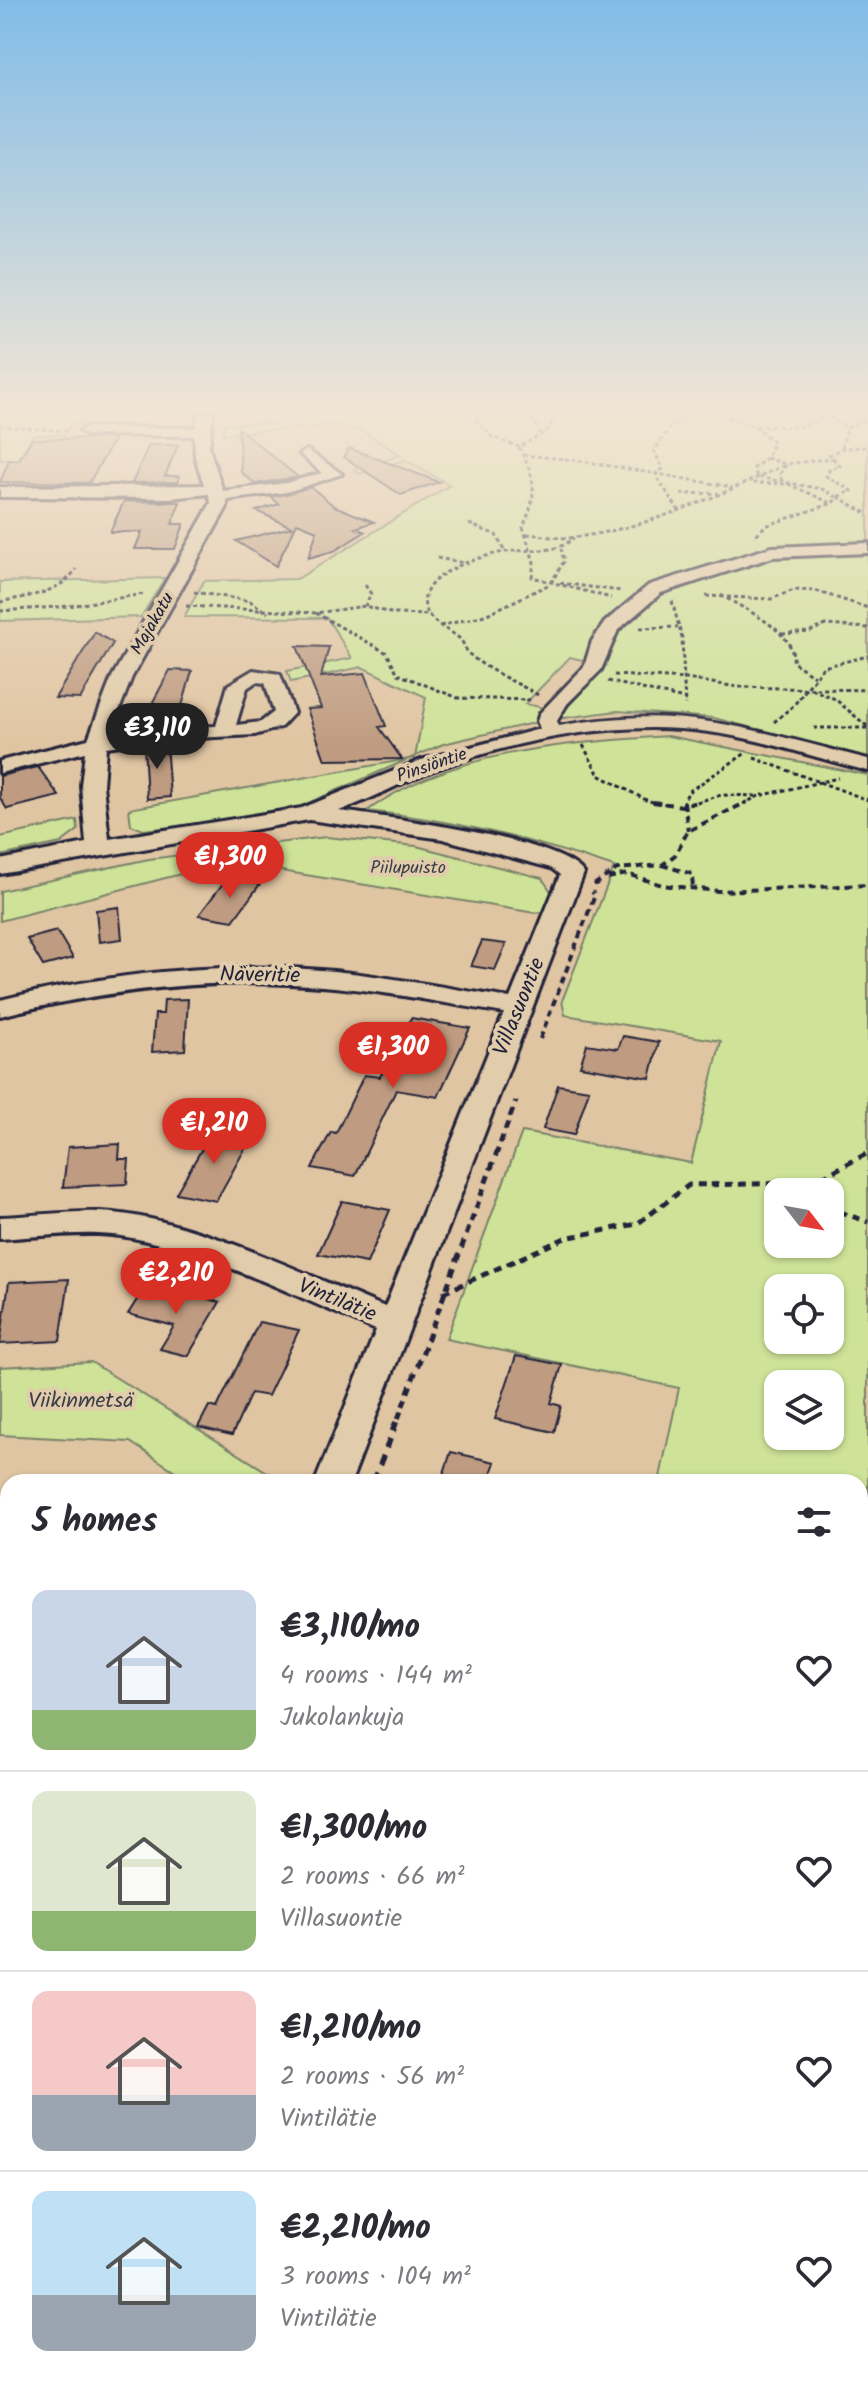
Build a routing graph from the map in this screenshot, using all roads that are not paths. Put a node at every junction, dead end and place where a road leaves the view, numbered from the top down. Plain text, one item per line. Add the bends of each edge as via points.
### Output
1 (211, 524) edge
2 (868, 548) edge
3 (560, 731) junction
4 (224, 732) dead end
5 (96, 745) junction
6 (868, 765) edge
7 (0, 767) edge
8 (309, 813) junction
9 (98, 845) junction
10 (0, 867) edge
11 (0, 1008) edge
12 (520, 1008) junction
13 (0, 1228) edge
14 (395, 1324) junction
15 (336, 1474) edge

1 - 5 street, Majakatu via 176,600 122,677
2 - 3 street via 799,549 742,559 641,598 600,642 589,674 550,709 547,721
3 - 6 street, Pinsiöntie via 687,723
3 - 8 street, Pinsiöntie via 443,760
4 - 5 street via 136,736
5 - 7 street
5 - 9 street, Majakatu via 92,785
8 - 9 street, Pinsiöntie via 232,829
8 - 12 street, Villasuontie via 444,832 559,863 572,873
9 - 10 street, Pinsiöntie
11 - 12 street, Näveritie via 107,984 242,974 377,985
12 - 14 street, Villasuontie
13 - 14 street, Vintilätie via 100,1223 150,1231
14 - 15 street, Villasuontie

